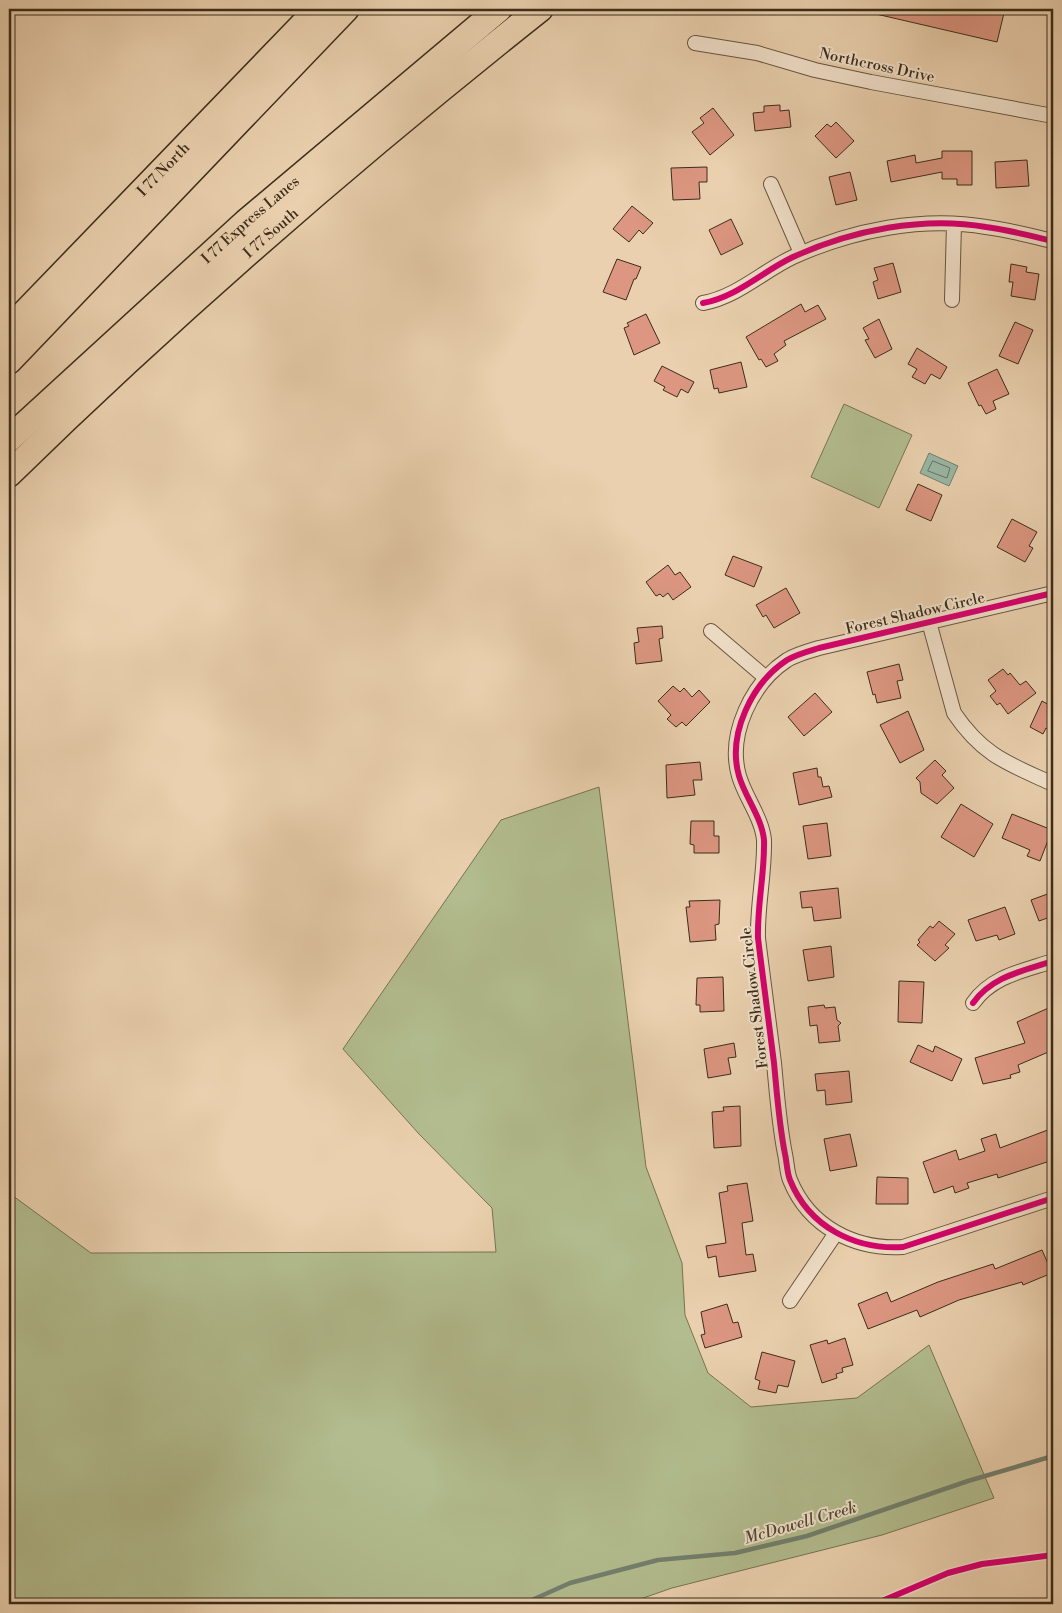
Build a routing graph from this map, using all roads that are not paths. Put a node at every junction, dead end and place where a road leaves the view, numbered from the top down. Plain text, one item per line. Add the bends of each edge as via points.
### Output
1 (318, 9) edge
2 (346, 9) edge
3 (499, 9) edge
4 (540, 9) edge
5 (695, 42) dead end
6 (1053, 116) edge
7 (771, 184) dead end
8 (954, 224) junction
9 (1053, 241) edge
10 (801, 253) junction
11 (952, 300) dead end
12 (702, 303) dead end
13 (9, 330) edge
14 (9, 361) edge
15 (9, 439) edge
16 (10, 472) edge
17 (1053, 593) edge
18 (928, 622) junction
19 (711, 631) dead end
20 (766, 678) junction
21 (1053, 784) edge
22 (1053, 961) edge
23 (972, 1003) dead end
24 (1053, 1198) edge
25 (836, 1233) junction
26 (790, 1301) dead end

1 - 13 highway, I 77 North
2 - 14 highway
3 - 15 highway, I 77 Express Lanes via 246,222
4 - 16 highway, I 77 South via 434,94 270,235
5 - 6 street, Northcross Drive via 757,53 871,82
7 - 10 street
8 - 9 street via 986,226
8 - 10 street via 923,224 873,231
8 - 11 street
10 - 12 street via 724,298
17 - 18 street, Forest Shadow Circle
18 - 20 street, Forest Shadow Circle via 801,654 787,660
18 - 21 street, Forest Shadow Circle via 954,713 963,726 989,754
19 - 20 street
20 - 25 street, Forest Shadow Circle via 745,710 737,744 737,761 764,838 757,911 758,938 782,1138 790,1180 799,1197 824,1226
22 - 23 street via 997,980
24 - 25 street, Forest Shadow Circle via 904,1247 867,1246
25 - 26 street

